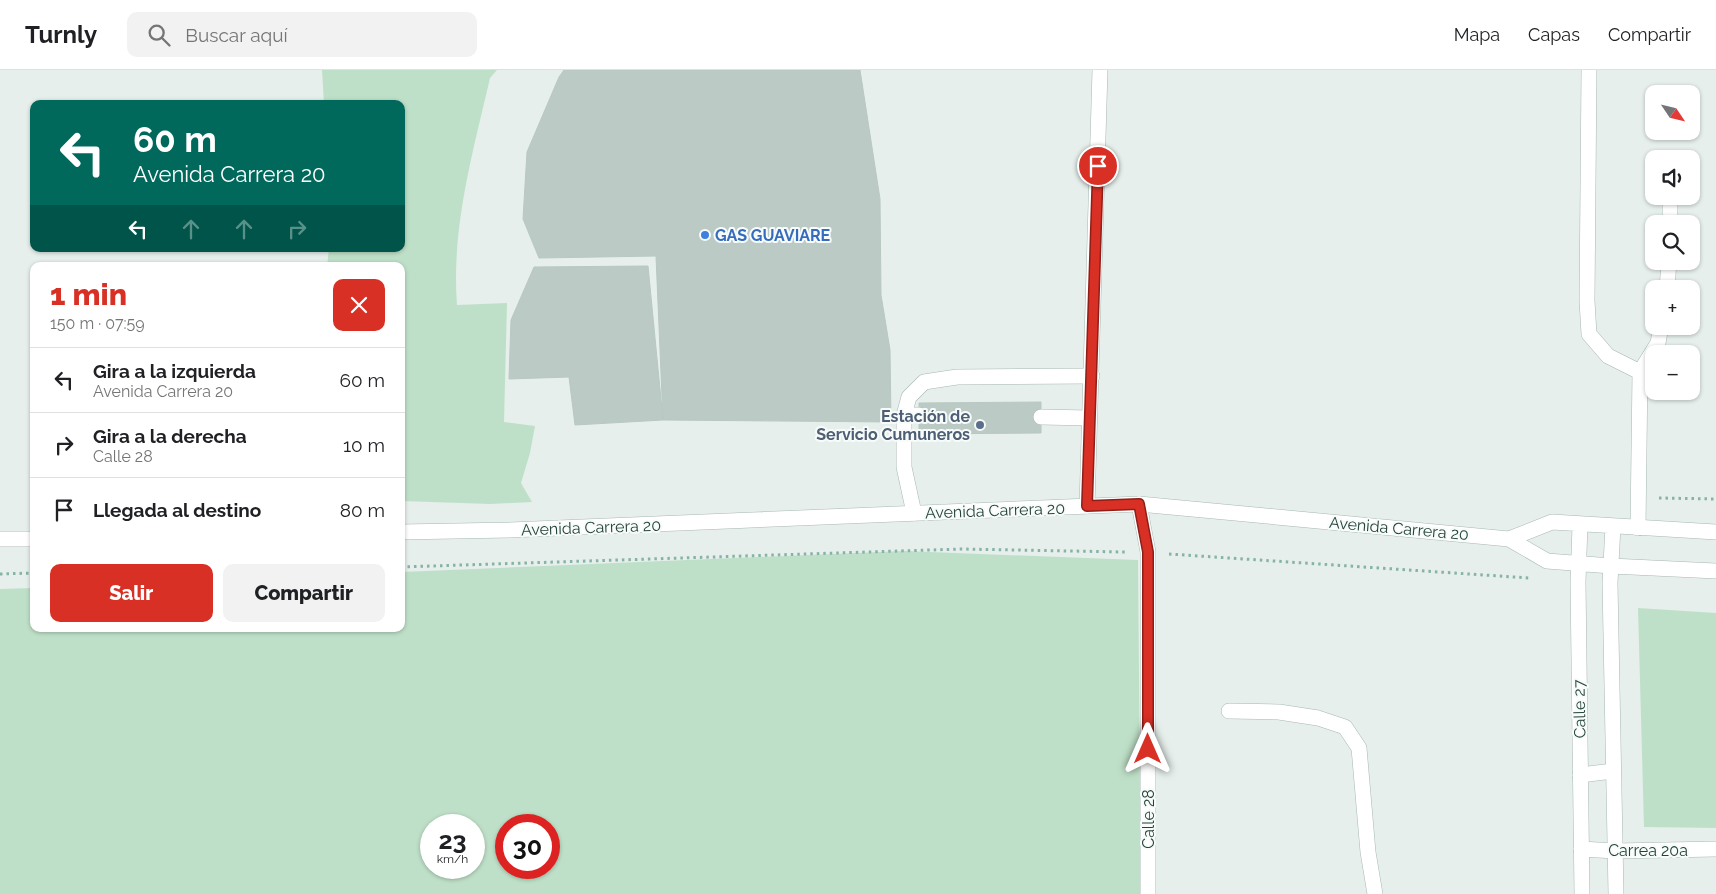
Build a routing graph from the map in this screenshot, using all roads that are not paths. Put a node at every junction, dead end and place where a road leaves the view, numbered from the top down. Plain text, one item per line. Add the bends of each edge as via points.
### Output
1 (1100, 70) edge
2 (1589, 70) edge
3 (1659, 335) edge
4 (1640, 372) junction
5 (1092, 376) junction
6 (904, 415) junction
7 (919, 415) dead end
8 (1041, 417) dead end
9 (1089, 418) junction
10 (1139, 504) junction
11 (1087, 506) junction
12 (914, 513) junction
13 (1580, 524) junction
14 (1613, 526) junction
15 (1638, 528) junction
16 (405, 532) edge
17 (1716, 532) edge
18 (0, 539) edge
19 (30, 539) edge
20 (1509, 539) junction
21 (1578, 564) junction
22 (1610, 566) junction
23 (1716, 571) edge
24 (1229, 711) dead end
25 (1613, 771) junction
26 (1580, 775) junction
27 (1581, 849) junction
28 (1716, 849) edge
29 (1615, 851) junction
30 (1148, 894) edge
31 (1375, 894) edge
32 (1582, 894) edge
33 (1616, 894) edge

1 - 5 street
2 - 4 street via 1589,334 1608,356
3 - 4 street
4 - 15 street
5 - 6 street via 957,377 924,382 909,397
5 - 9 street
6 - 7 street
6 - 12 street via 904,467
8 - 9 street
9 - 11 street
10 - 11 street, Avenida Carrera 20
10 - 20 street, Avenida Carrera 20
10 - 30 street, Calle 28 via 1148,552
11 - 12 street, Avenida Carrera 20
12 - 16 street, Avenida Carrera 20
13 - 14 street, Avenida Carrera 20
13 - 20 street, Avenida Carrera 20 via 1552,522
13 - 21 street, Calle 27
14 - 15 street, Avenida Carrera 20
14 - 22 street, Calle 27
15 - 17 street, Avenida Carrera 20
18 - 19 street
20 - 21 street, Avenida Carrera 20 via 1548,561
21 - 22 street, Avenida Carrera 20
21 - 26 street, Calle 27
22 - 23 street, Avenida Carrera 20
22 - 25 street, Calle 27
24 - 31 street via 1279,712 1345,726 1359,748
25 - 26 street
25 - 29 street, Calle 27
26 - 27 street, Calle 27
27 - 29 street, Carrea 20a
27 - 32 street, Calle 27
28 - 29 street, Carrea 20a
29 - 33 street, Calle 27

